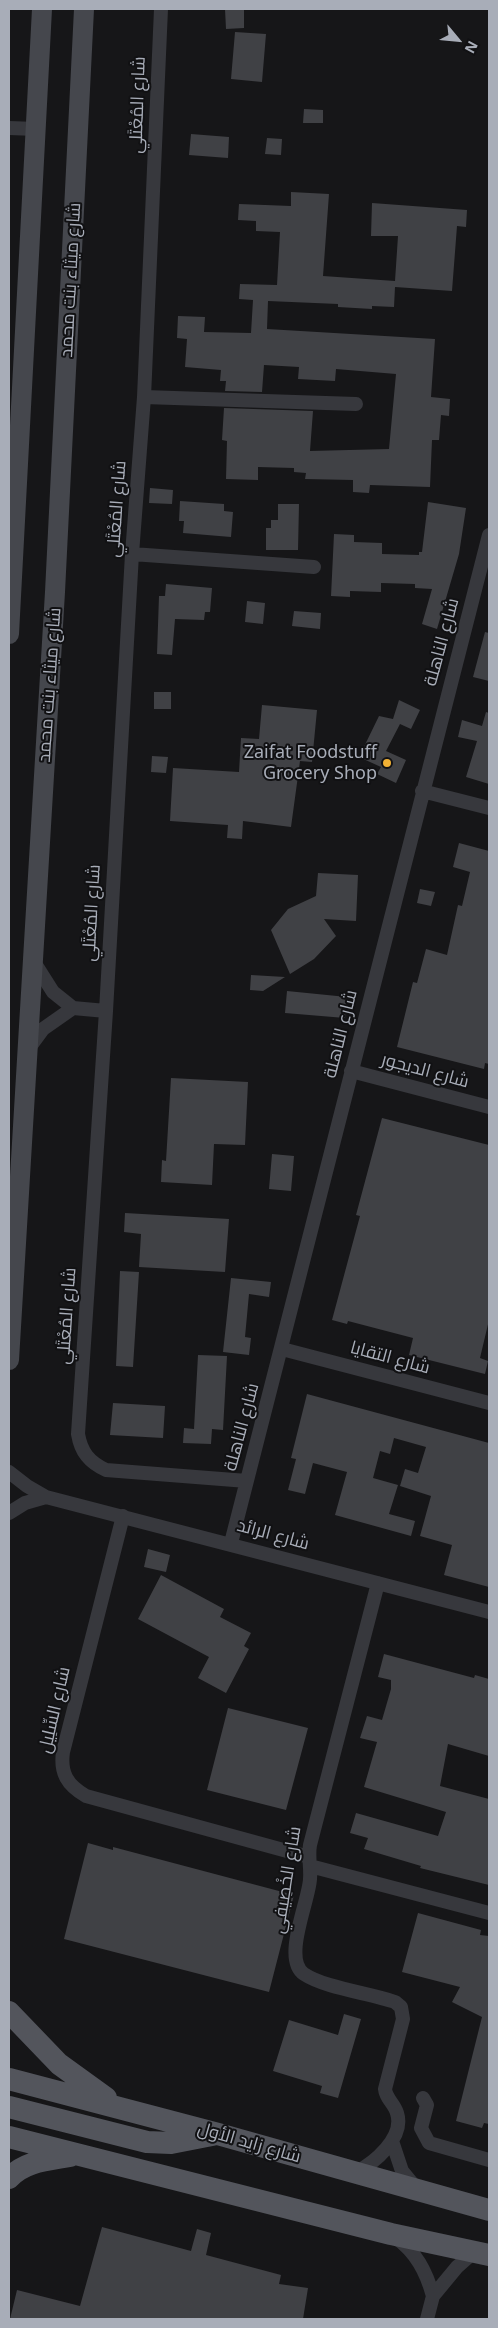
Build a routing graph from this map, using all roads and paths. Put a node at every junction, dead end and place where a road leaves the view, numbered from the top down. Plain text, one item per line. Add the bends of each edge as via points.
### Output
1 (42, 9) edge
2 (84, 9) edge
3 (160, 9) edge
4 (9, 128) edge
5 (36, 129) junction
6 (144, 397) junction
7 (356, 404) dead end
8 (489, 535) edge
9 (132, 554) junction
10 (314, 567) dead end
11 (9, 634) edge
12 (422, 790) junction
13 (489, 808) edge
14 (33, 961) junction
15 (73, 1008) junction
16 (106, 1011) junction
17 (29, 1048) junction
18 (351, 1071) junction
19 (489, 1107) edge
20 (282, 1349) junction
21 (9, 1360) edge
22 (489, 1403) edge
23 (9, 1472) edge
24 (247, 1481) junction
25 (46, 1496) junction
26 (9, 1512) edge
27 (123, 1516) junction
28 (231, 1543) junction
29 (378, 1583) junction
30 (489, 1612) edge
31 (310, 1862) junction
32 (489, 1913) edge
33 (9, 2012) edge
34 (9, 2079) edge
35 (423, 2098) dead end
36 (9, 2107) edge
37 (122, 2109) junction
38 (218, 2134) junction
39 (9, 2137) edge
40 (392, 2141) junction
41 (76, 2155) junction
42 (489, 2160) edge
43 (355, 2173) junction
44 (9, 2178) edge
45 (424, 2192) junction
46 (489, 2210) edge
47 (391, 2234) junction
48 (482, 2253) edge
49 (433, 2296) junction
50 (427, 2319) edge

1 - 5 main road
2 - 14 main road, شارع ميثاء بنت محمد
3 - 6 street, شارع المُعْتَلي
4 - 5 street
5 - 11 main road
6 - 7 street
6 - 9 street, شارع المُعْتَلي
8 - 12 street, شارع الناهلة
9 - 10 street
9 - 16 street, شارع المُعْتَلي
12 - 13 street
12 - 18 street, شارع الناهلة
14 - 15 street via 45,982
14 - 17 main road, شارع ميثاء بنت محمد
15 - 16 street
15 - 17 street via 43,1029
16 - 24 street, شارع المُعْتَلي via 78,1434 80,1446 95,1465 106,1470
17 - 21 main road, شارع ميثاء بنت محمد
18 - 19 street, شارع الديجور
18 - 20 street, شارع الناهلة
20 - 22 street, شارع التقايا
20 - 24 street, شارع الناهلة
23 - 25 street, شارع الرائد
24 - 28 street, شارع الناهلة
25 - 26 street
25 - 27 street, شارع الرائد
27 - 28 street, شارع الرائد
27 - 31 street, شارع السِّلِيل via 63,1752 61,1765 65,1778 86,1796
28 - 29 street, شارع الرائد
29 - 30 street, شارع الرائد
29 - 31 street, شارع الخْصِيفي via 310,1845
31 - 32 street, شارع السِّلِيل
31 - 40 street, شارع الخْصِيفي via 310,1881 295,1948 298,1967 316,1979 395,2002 402,2012 385,2089 398,2120
33 - 37 main road via 59,2064
34 - 37 main road, شارع زايد الأول
35 - 42 street via 427,2105 421,2128 426,2140 438,2147
36 - 38 main road via 147,2142 171,2143
37 - 38 main road, شارع زايد الأول
38 - 43 main road, شارع زايد الأول
39 - 41 main road
40 - 43 street via 372,2162
40 - 45 street via 402,2171
41 - 44 main road via 32,2163
41 - 47 main road
43 - 45 main road, شارع زايد الأول
45 - 46 main road, شارع زايد الأول
47 - 48 main road
47 - 49 street via 414,2254
48 - 49 street via 457,2267
49 - 50 street

